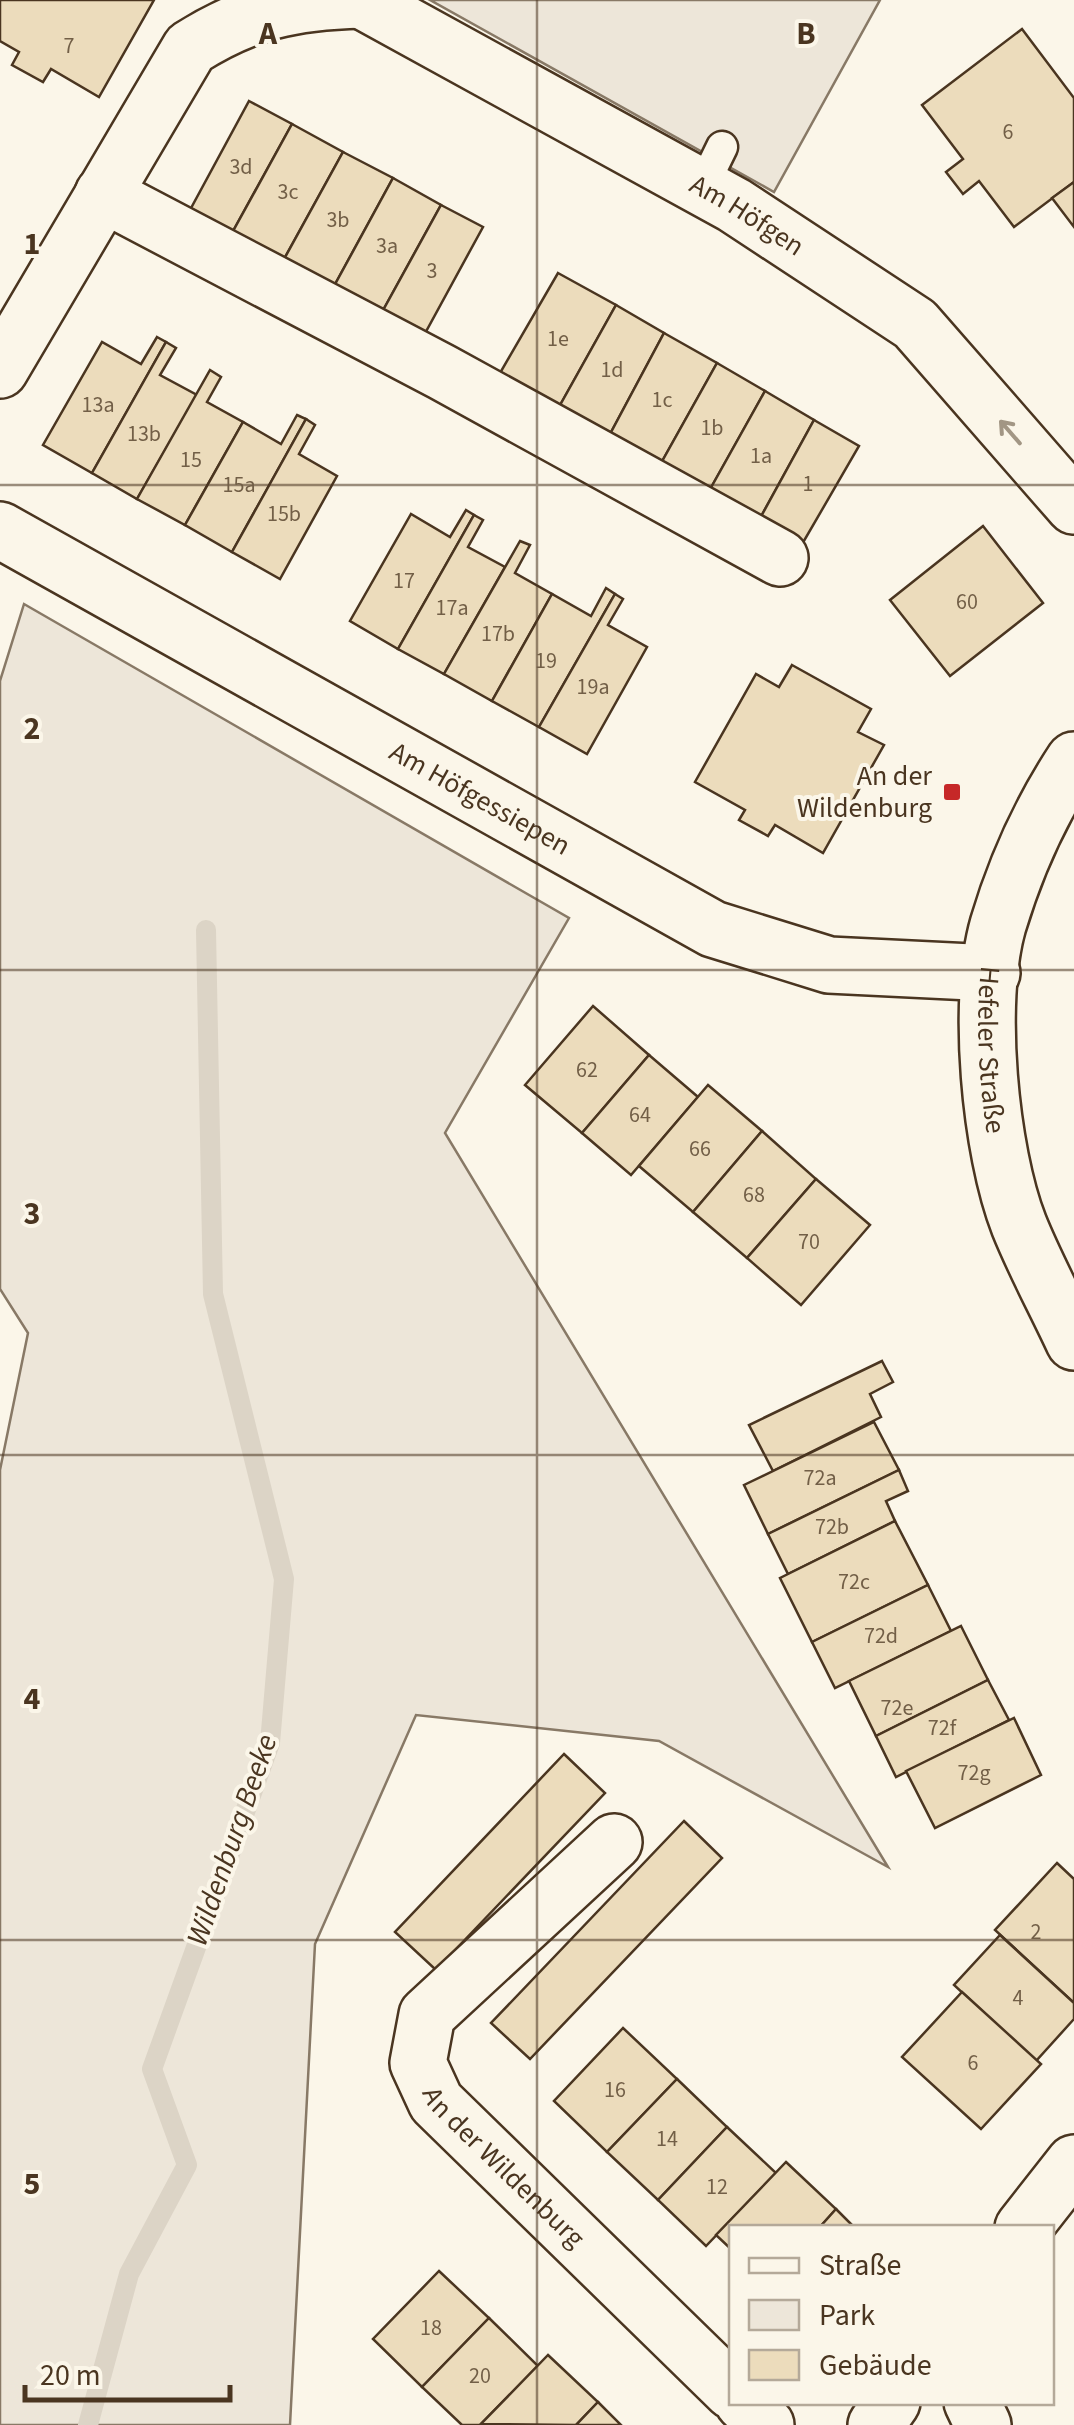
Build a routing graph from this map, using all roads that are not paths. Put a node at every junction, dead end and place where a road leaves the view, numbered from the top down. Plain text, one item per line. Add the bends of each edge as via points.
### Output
1 (361, 0) edge
2 (102, 194) junction
3 (0, 370) edge
4 (1074, 506) edge
5 (0, 530) edge
6 (780, 558) dead end
7 (1074, 760) edge
8 (992, 972) junction
9 (1074, 1342) edge
10 (614, 1842) dead end
11 (1074, 2163) edge
12 (1026, 2225) edge
13 (729, 2388) edge
14 (747, 2405) edge
15 (766, 2425) edge

1 - 2 street, Am Höfgen via 270,10 229,23 190,48
4 -> 1 street, Am Höfgen via 915,324 712,167
2 - 3 street, Am Höfgen
2 - 6 street
5 - 8 street, Am Höfgessiepen via 713,929 830,965
7 - 8 street, Hefeler Straße via 1018,871 997,928
8 - 9 street, Hefeler Straße via 992,1122 1018,1222
10 - 13 street, An der Wildenburg via 427,2015 418,2063 436,2102
11 - 12 street
14 - 15 street

